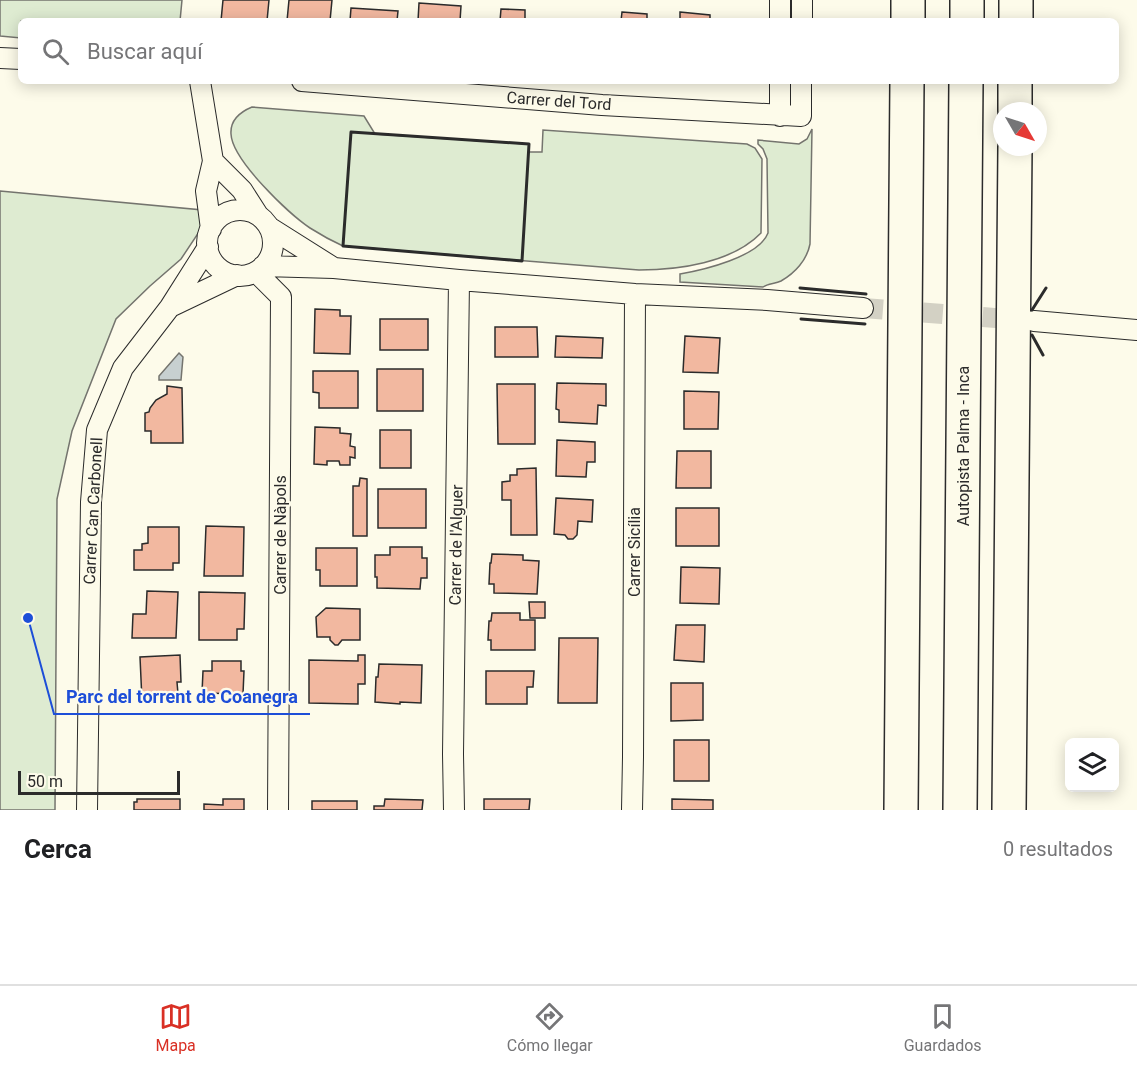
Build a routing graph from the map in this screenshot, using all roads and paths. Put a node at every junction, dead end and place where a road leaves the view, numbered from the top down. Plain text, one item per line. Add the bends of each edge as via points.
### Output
1 (780, 0) edge
2 (802, 0) edge
3 (908, 0) edge
4 (967, 0) edge
5 (1016, 0) edge
6 (780, 18) edge
7 (802, 18) edge
8 (908, 18) edge
9 (967, 18) edge
10 (1016, 18) edge
11 (0, 58) edge
12 (18, 59) edge
13 (200, 84) edge
14 (340, 84) edge
15 (780, 84) edge
16 (801, 84) edge
17 (908, 84) edge
18 (966, 84) edge
19 (1015, 84) edge
20 (1015, 102) edge
21 (780, 116) junction
22 (1015, 156) edge
23 (213, 161) junction
24 (264, 221) junction
25 (209, 238) junction
26 (334, 268) junction
27 (252, 271) junction
28 (459, 280) junction
29 (635, 294) junction
30 (170, 307) junction
31 (863, 308) tunnel mouth
32 (1034, 321) tunnel mouth
33 (1137, 330) edge
34 (87, 810) edge
35 (278, 810) edge
36 (454, 810) edge
37 (632, 810) edge
38 (901, 810) edge
39 (960, 810) edge
40 (1010, 810) edge

1 - 6 street
2 - 7 street
3 - 8 highway
4 - 9 highway
5 - 10 highway
11 - 12 street
13 - 23 street
14 - 21 street, Carrer del Tord
15 - 21 street
16 - 21 street via 801,116
17 - 38 highway
18 - 39 highway, Autopista Palma - Inca
19 - 20 highway
22 - 40 highway
23 - 24 street via 242,190
23 - 25 street via 206,191
24 - 25 street via 250,211 231,211 216,221
24 - 26 street
24 - 27 street via 273,243 272,252 269,259
25 - 27 street via 210,255 220,269
25 - 30 street
26 - 27 street
26 - 28 street
27 - 30 street, Carrer Can Carbonell
27 - 35 street, Carrer de Nàpols via 281,297
28 - 29 street
28 - 36 street, Carrer de l'Alguer
29 - 31 street
29 - 37 street, Carrer Sicília
30 - 34 street, Carrer Can Carbonell via 123,368 97,430 91,502
32 - 33 street

